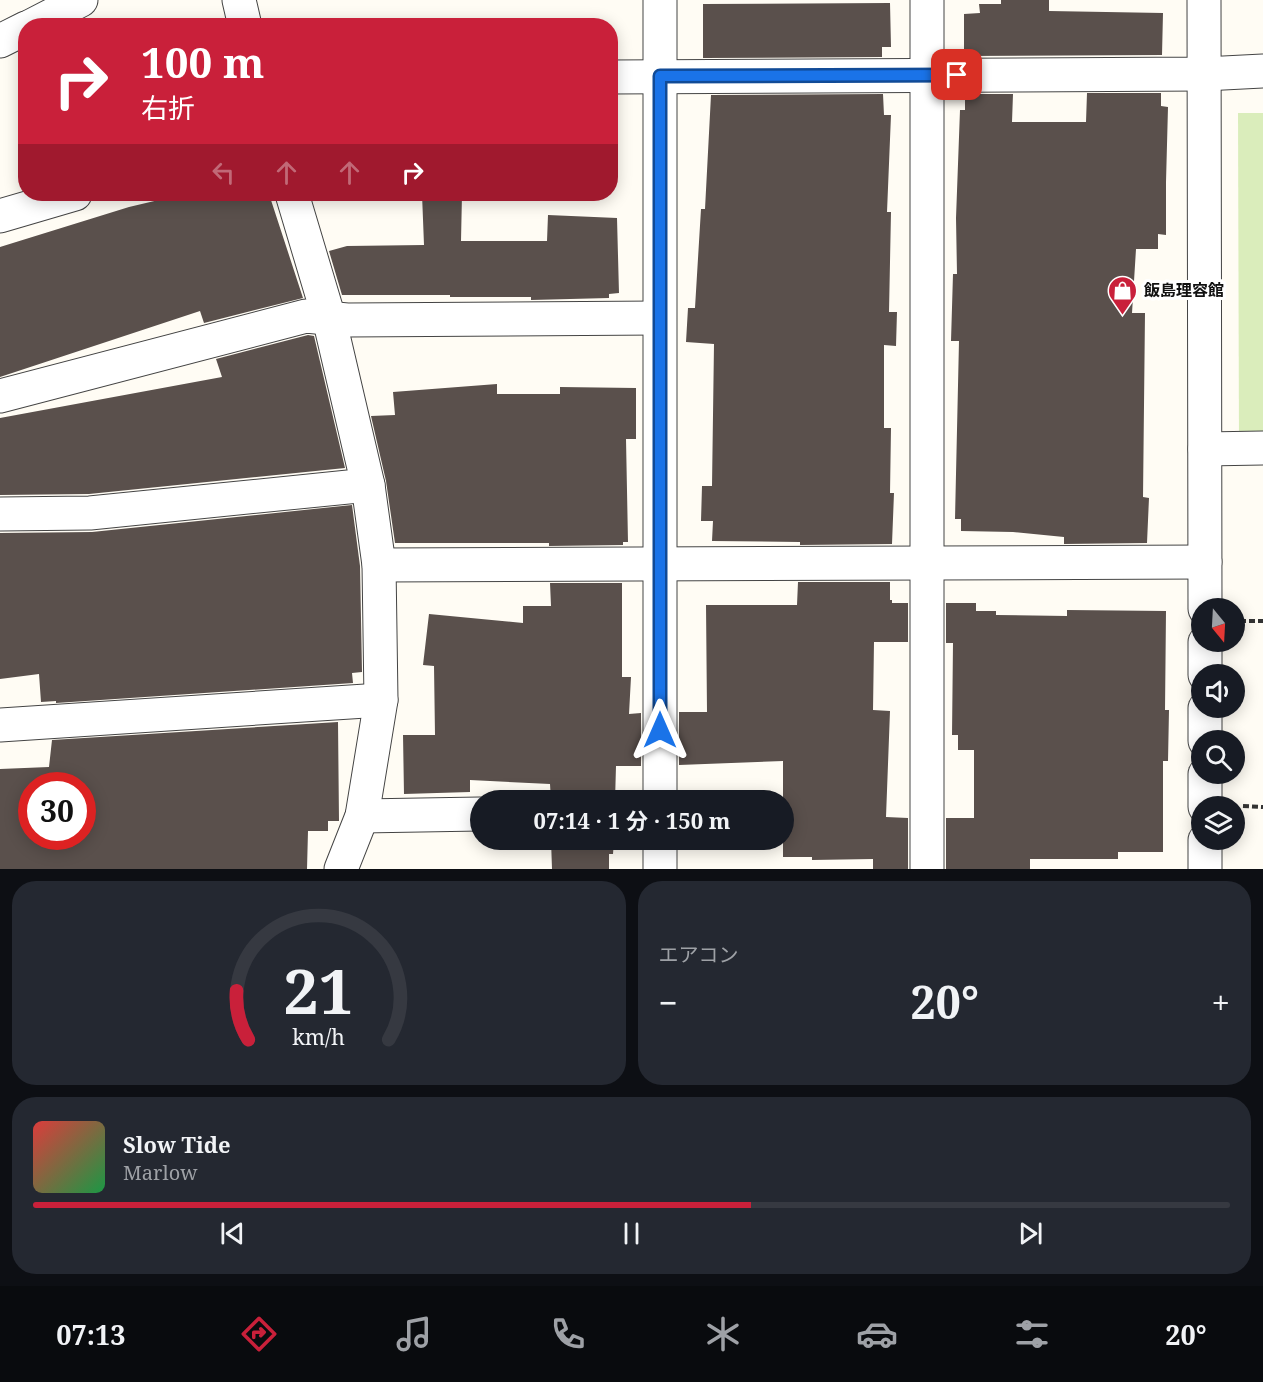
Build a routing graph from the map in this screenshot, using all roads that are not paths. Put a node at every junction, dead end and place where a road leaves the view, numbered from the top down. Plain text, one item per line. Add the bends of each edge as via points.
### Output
1 (81, 0) edge
2 (239, 0) edge
3 (660, 0) edge
4 (927, 0) edge
5 (1204, 0) edge
6 (46, 18) edge
7 (243, 18) edge
8 (18, 32) edge
9 (0, 41) edge
10 (1263, 71) edge
11 (1204, 74) junction
12 (927, 75) junction
13 (660, 76) junction
14 (618, 77) edge
15 (51, 201) edge
16 (294, 201) edge
17 (0, 216) edge
18 (330, 318) junction
19 (659, 318) junction
20 (0, 396) edge
21 (1263, 448) edge
22 (1205, 449) junction
23 (368, 485) junction
24 (0, 514) edge
25 (1205, 562) junction
26 (660, 563) junction
27 (927, 563) junction
28 (379, 565) junction
29 (1205, 598) edge
30 (381, 700) junction
31 (0, 724) edge
32 (660, 790) edge
33 (470, 814) edge
34 (362, 816) junction
35 (660, 850) edge
36 (1205, 850) edge
37 (341, 869) edge
38 (660, 869) edge
39 (927, 869) edge
40 (1205, 869) edge

1 - 6 street
2 - 7 street
3 - 13 street
4 - 12 street
5 - 11 street
8 - 9 street
10 - 11 street
11 - 12 street
11 - 22 street
12 - 13 street
12 - 27 street
13 - 14 street
13 - 19 street
15 - 17 street
16 - 18 street
18 - 19 street
18 - 20 street via 306,316
18 - 23 street
19 - 26 street
21 - 22 street
22 - 25 street
23 - 24 street via 90,513
23 - 28 street
25 - 27 street
25 - 29 street
26 - 27 street
26 - 28 street
26 - 32 street
27 - 39 street
28 - 30 street
30 - 31 street
30 - 34 street
33 - 34 street
34 - 37 street
35 - 38 street
36 - 40 street

